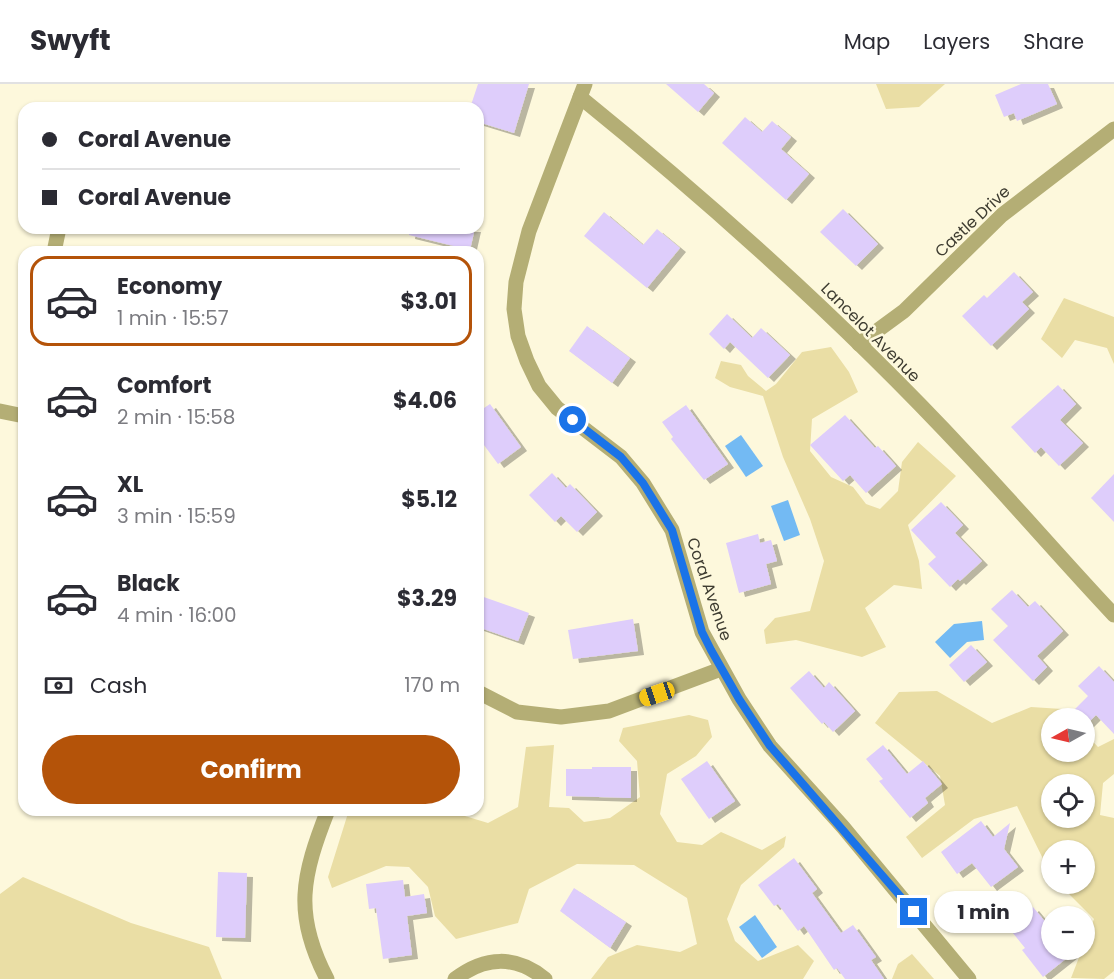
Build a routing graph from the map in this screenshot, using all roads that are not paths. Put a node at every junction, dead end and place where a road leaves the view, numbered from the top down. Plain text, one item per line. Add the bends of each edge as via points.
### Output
1 (583, 91) edge
2 (1114, 129) edge
3 (859, 344) junction
4 (0, 411) edge
5 (18, 415) edge
6 (1114, 615) edge
7 (721, 669) junction
8 (484, 695) edge
9 (326, 816) edge
10 (327, 979) edge
11 (455, 979) edge
12 (545, 979) edge
13 (969, 979) edge

1 - 3 street, Lancelot Avenue
1 - 7 street, Coral Avenue via 529,231 516,282 518,336 539,386 557,408 621,457 643,483 672,530 702,632
2 - 3 street, Castle Drive via 1002,215 904,311
3 - 6 street, Lancelot Avenue via 968,454
4 - 5 street
7 - 8 street via 609,711 561,717 517,712
7 - 13 street, Coral Avenue via 770,746
9 - 10 street via 306,875 303,902 309,937
11 - 12 street via 468,969 500,960 529,966

